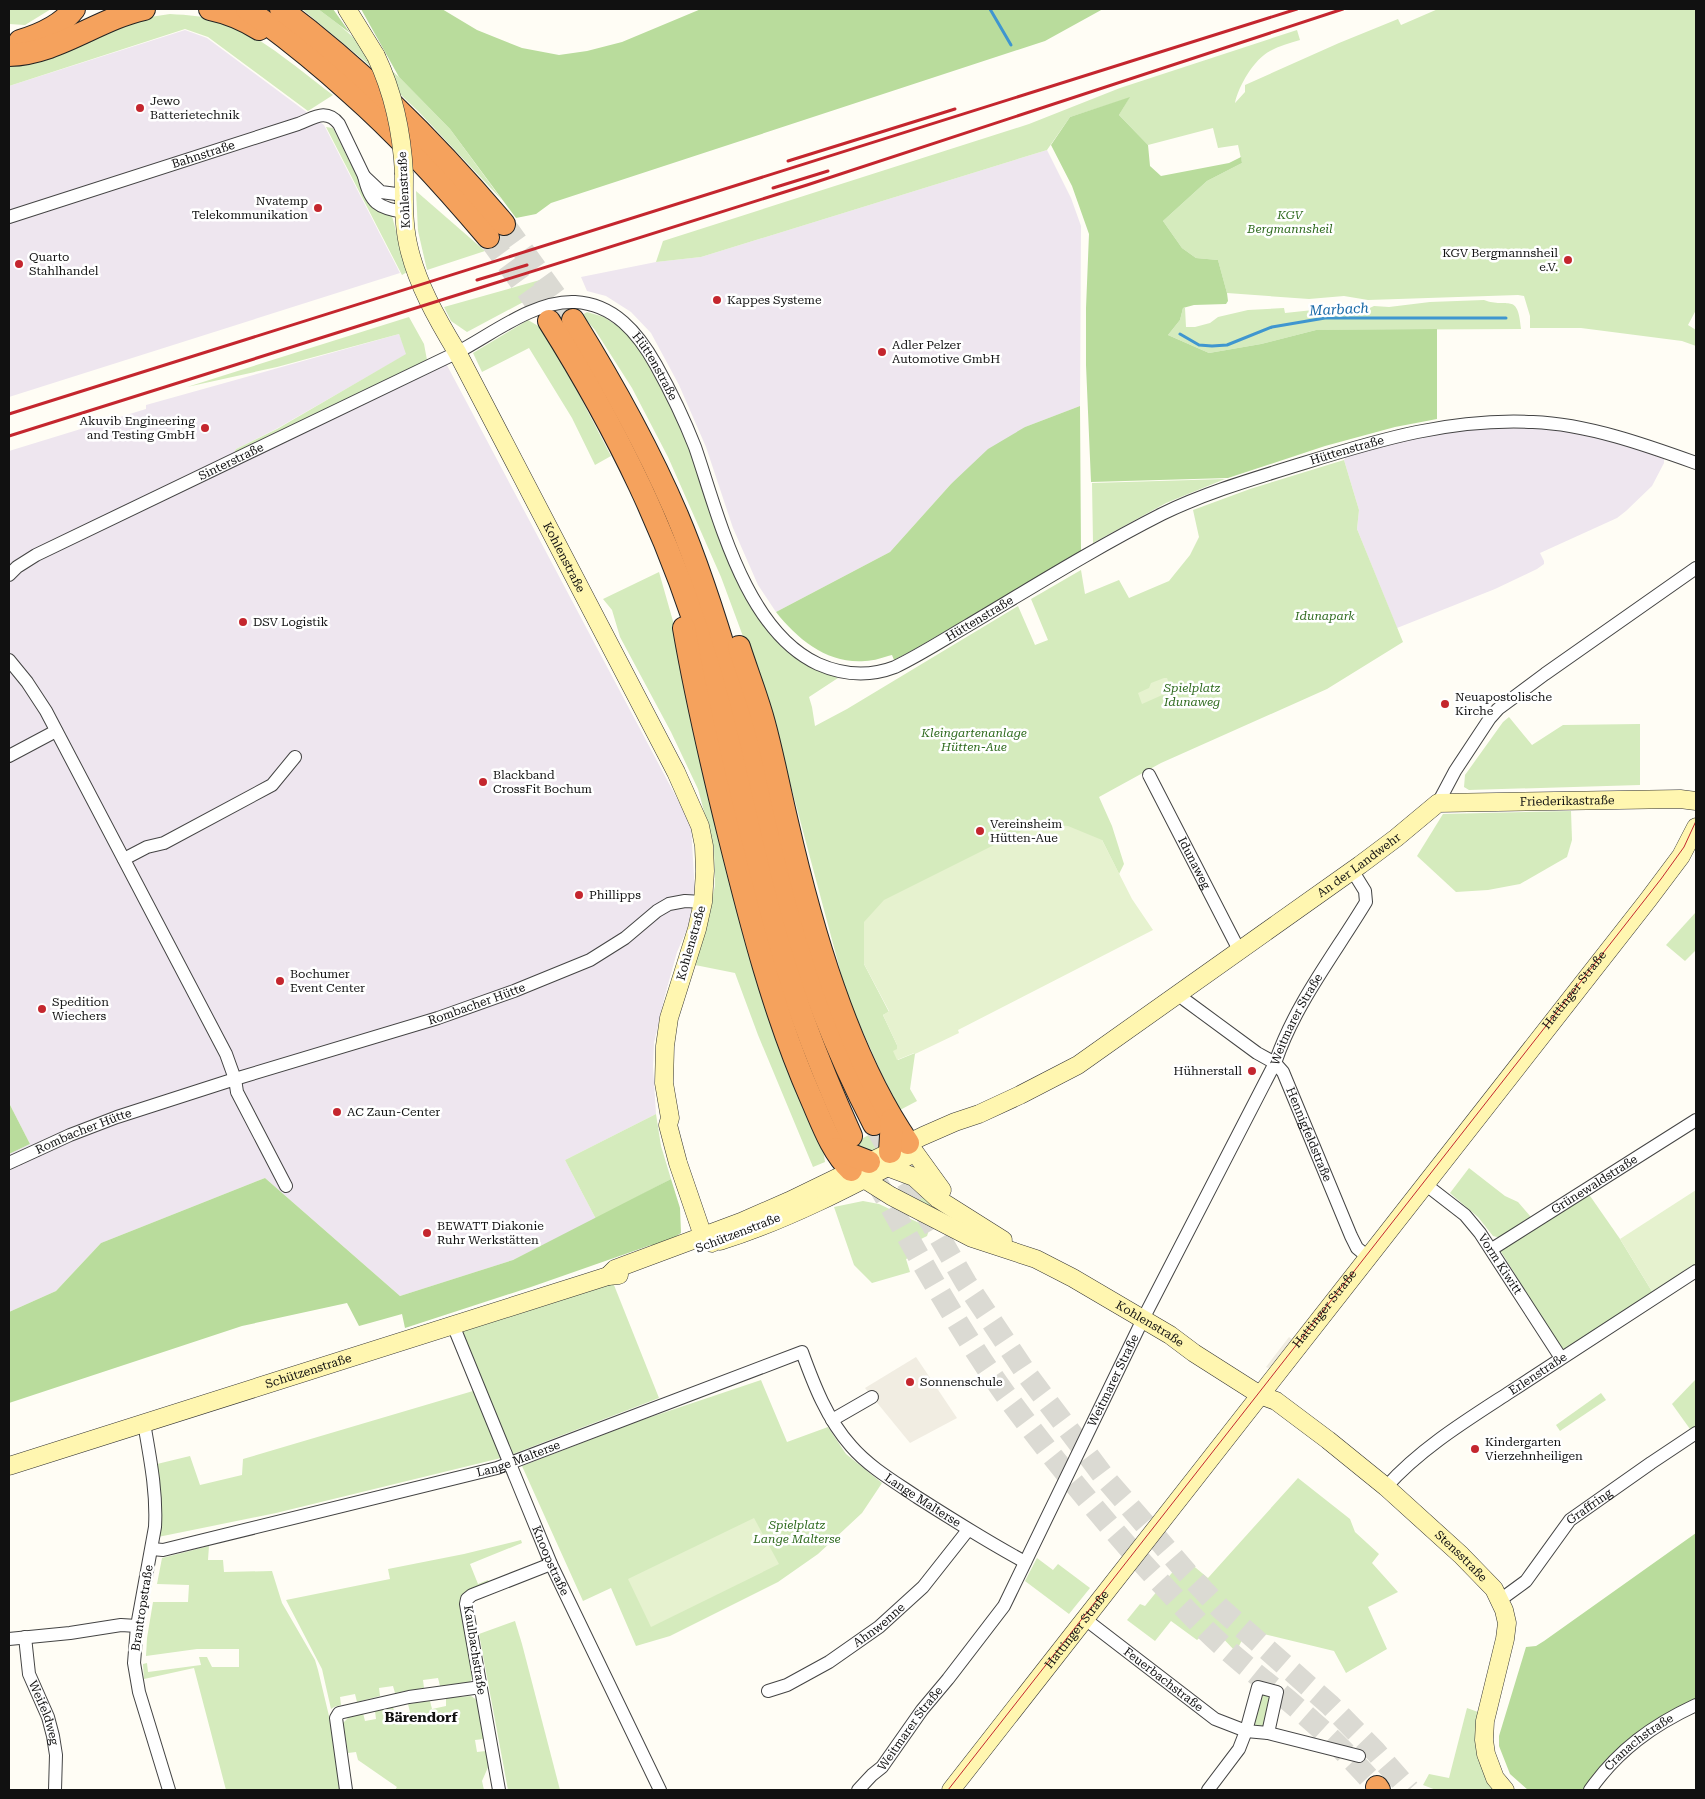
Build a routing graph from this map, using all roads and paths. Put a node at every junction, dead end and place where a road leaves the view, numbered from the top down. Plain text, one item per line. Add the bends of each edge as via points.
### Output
1 (74, 9) edge
2 (144, 9) edge
3 (210, 9) edge
4 (247, 9) edge
5 (281, 9) edge
6 (347, 9) edge
7 (9, 41) edge
8 (306, 54) junction
9 (9, 55) edge
10 (404, 203) junction
11 (9, 218) edge
12 (573, 320) tunnel mouth
13 (549, 321) tunnel mouth
14 (457, 352) junction
15 (1696, 463) edge
16 (1696, 568) edge
17 (9, 576) edge
18 (9, 660) edge
19 (56, 731) junction
20 (9, 756) edge
21 (296, 756) dead end
22 (1149, 775) dead end
23 (1696, 801) edge
24 (1438, 803) junction
25 (1696, 827) edge
26 (124, 859) junction
27 (1352, 870) junction
28 (703, 902) junction
29 (1239, 950) junction
30 (1180, 992) junction
31 (1275, 1063) junction
32 (235, 1079) junction
33 (1696, 1120) edge
34 (884, 1161) junction
35 (18, 1164) edge
36 (1425, 1184) junction
37 (286, 1186) dead end
38 (972, 1221) junction
39 (709, 1238) junction
40 (1492, 1249) junction
41 (1368, 1257) junction
42 (1036, 1260) junction
43 (1696, 1271) edge
44 (1143, 1319) junction
45 (453, 1325) junction
46 (1561, 1358) junction
47 (1260, 1395) junction
48 (872, 1396) dead end
49 (832, 1420) junction
50 (144, 1423) junction
51 (1696, 1433) edge
52 (509, 1464) junction
53 (9, 1466) edge
54 (1386, 1487) junction
55 (968, 1530) junction
56 (152, 1549) junction
57 (1025, 1562) junction
58 (550, 1564) junction
59 (1500, 1600) junction
60 (1085, 1619) junction
61 (137, 1626) junction
62 (25, 1637) junction
63 (9, 1639) edge
64 (481, 1687) junction
65 (768, 1691) dead end
66 (1696, 1705) edge
67 (1246, 1731) junction
68 (1268, 1733) junction
69 (1359, 1756) dead end
70 (55, 1790) edge
71 (170, 1790) edge
72 (346, 1790) edge
73 (499, 1790) edge
74 (660, 1790) edge
75 (858, 1790) edge
76 (952, 1790) edge
77 (1208, 1790) edge
78 (1505, 1790) edge
79 (1590, 1790) edge

1 - 7 highway via 55,26 37,36
2 - 9 highway via 119,16 37,51
3 - 8 highway via 244,20 286,48
4 - 8 highway
5 - 8 highway via 338,54 407,117 452,164 496,231 352,93
6 - 10 street, Kohlenstraße, bridge via 376,56 389,85 402,144
10 - 11 street, Bahnstraße via 381,192 364,176 339,124 327,114
10 - 14 street, Kohlenstraße via 408,244 422,286
12 - 34 highway via 630,416 676,513 705,588 733,678 796,933 842,1062 883,1122
13 - 34 highway via 614,433 670,553 711,763 746,904 789,1043 816,1110 843,1143
14 - 15 street, Hüttenstraße via 526,314 553,305 570,302 592,304 620,318 646,347 682,414 737,568 760,609 798,652 834,671 853,674 888,670 906,662 1085,557 1198,498 1388,437 1452,425 1534,422 1626,440
14 - 17 street, Sinterstraße via 36,555
14 - 28 street, Kohlenstraße via 691,802 704,846
16 - 24 street, An der Landwehr via 1498,709 1455,771
18 - 19 street via 40,701
19 - 20 street
19 - 26 street
21 - 26 street via 272,785 164,842
22 - 29 street, Idunaweg
23 - 24 street, Friederikastraße
24 - 27 street, An der Landwehr
25 - 36 street, Hattinger Straße via 1672,868
26 - 32 street via 226,1054
27 - 29 street, An der Landwehr
27 - 31 street, Weitmarer Straße via 1365,891 1366,902 1301,1004
28 - 32 street, Rombacher Hütte via 684,900 669,904 590,960 514,991 438,1018
28 - 39 street, Kohlenstraße via 669,1018 664,1046 664,1083 670,1118 668,1125 678,1163
29 - 30 street, An der Landwehr
30 - 31 street, Hennigfeldstraße via 1185,1000
30 - 34 street, An der Landwehr via 1061,1075 955,1122
31 - 41 street, Hennigfeldstraße via 1283,1072 1351,1236 1357,1248
31 - 44 street, Weitmarer Straße
32 - 35 street, Rombacher Hütte via 70,1135
32 - 37 street via 237,1092
33 - 40 street, Grünewaldstraße
34 - 38 street, Kohlenstraße via 914,1177 938,1199
34 - 38 street, Kohlenstraße via 942,1190
34 - 39 street, Schützenstraße
34 - 42 street, Kohlenstraße via 890,1196 972,1238
36 - 40 street, Vorm Kiwitt via 1465,1215
36 - 41 street, Hattinger Straße
38 - 42 street, Kohlenstraße
39 - 45 street, Schützenstraße via 617,1275
40 - 46 street, Vorm Kiwitt
41 - 47 street, Hattinger Straße
42 - 44 street, Kohlenstraße via 1078,1280
43 - 46 street, Erlenstraße
44 - 47 street, Kohlenstraße
44 - 57 street, Weitmarer Straße
45 - 50 street, Schützenstraße
45 - 52 street, Knoopstraße
46 - 54 street, Erlenstraße via 1444,1436
47 - 54 street, Stensstraße via 1276,1401
47 - 60 street, Hattinger Straße
48 - 49 street
49 - 52 street, Lange Malterse via 802,1352
49 - 55 street, Lange Malterse via 864,1459
50 - 53 street, Schützenstraße
50 - 56 street, Brantropstraße via 156,1496
51 - 59 street, Graffring via 1570,1520 1526,1581
52 - 56 street, Lange Malterse via 219,1537 163,1550
52 - 58 street, Knoopstraße
54 - 59 street, Stensstraße via 1474,1566
55 - 57 street, Lange Malterse
55 - 65 street, Ahnwenne via 923,1586 879,1627 829,1662 787,1685
56 - 61 street, Brantropstraße
57 - 75 street, Weitmarer Straße via 1004,1606 922,1710 882,1767
58 - 64 street, Kaulbachstraße via 467,1599
58 - 74 street, Knoopstraße
59 - 78 street, Stensstraße via 1507,1623 1484,1740 1495,1778
60 - 67 street, Feuerbachstraße via 1215,1719
60 - 76 street, Hattinger Straße
61 - 62 street via 121,1625
61 - 71 street, Brantropstraße via 134,1663 137,1684
62 - 63 street
62 - 70 street, Weifeldweg via 29,1674 53,1736
64 - 72 street via 409,1697 339,1713 336,1718
64 - 73 street, Kaulbachstraße
66 - 79 street, Cranachstraße via 1637,1739
67 - 68 street, Feuerbachstraße
67 - 68 street via 1258,1687 1278,1692
67 - 77 street via 1239,1749
68 - 69 street, Feuerbachstraße

